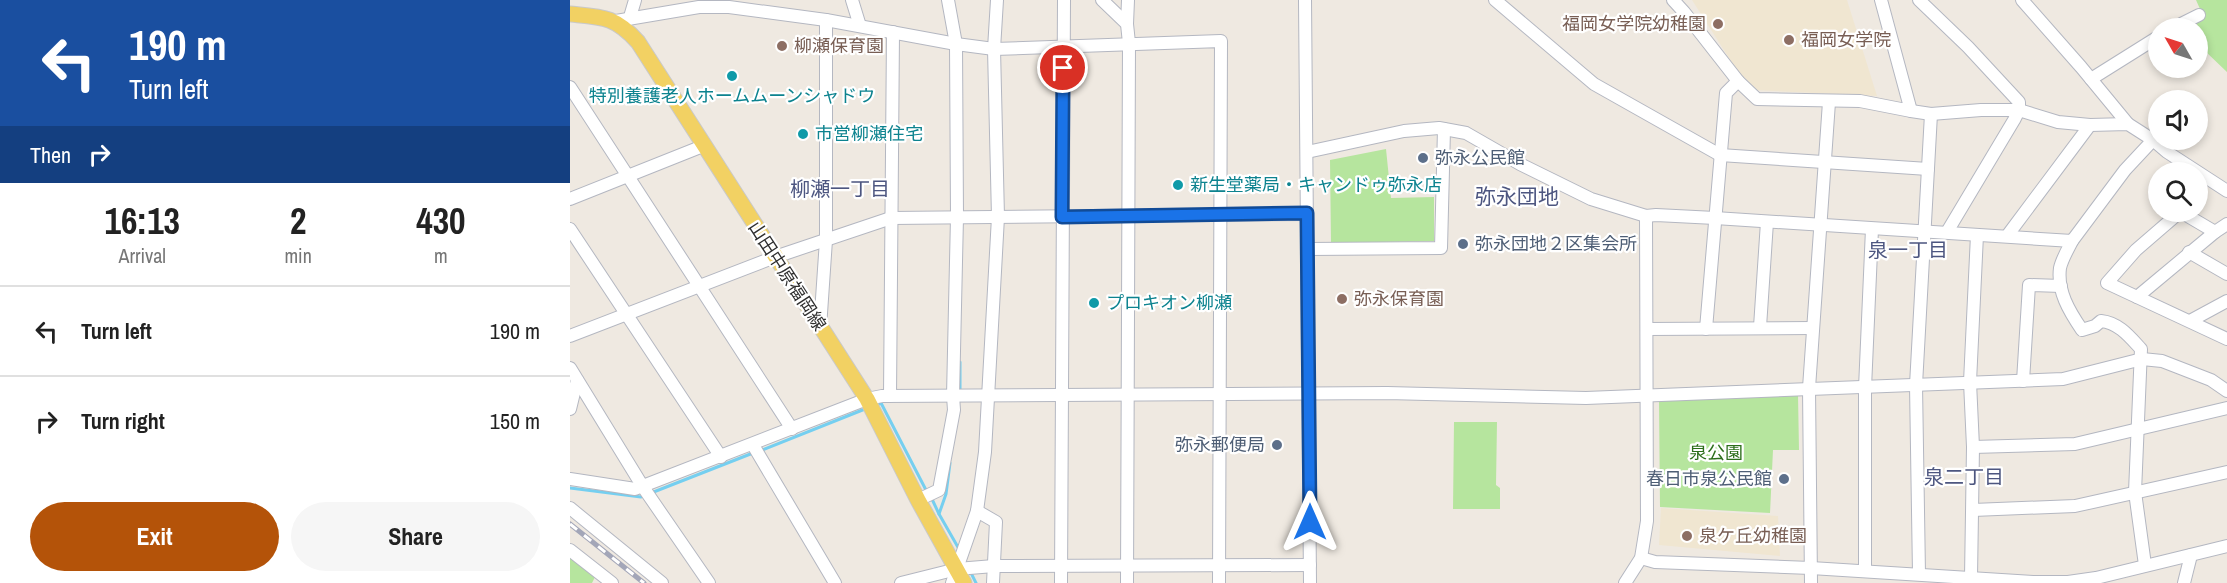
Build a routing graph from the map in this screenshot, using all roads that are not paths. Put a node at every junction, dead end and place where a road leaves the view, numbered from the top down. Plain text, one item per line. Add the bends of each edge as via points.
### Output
1 (635, 0) edge
2 (852, 0) edge
3 (948, 0) edge
4 (997, 0) edge
5 (1064, 0) edge
6 (1102, 0) edge
7 (1128, 0) edge
8 (1305, 0) edge
9 (1495, 0) edge
10 (1672, 0) edge
11 (1881, 0) edge
12 (1919, 0) edge
13 (2022, 0) edge
14 (699, 4) edge
15 (751, 4) edge
16 (570, 14) edge
17 (2199, 15) dead end
18 (2193, 18) edge
19 (623, 19) junction
20 (826, 20) junction
21 (1127, 24) junction
22 (860, 26) junction
23 (893, 32) junction
24 (1130, 43) junction
25 (2148, 43) edge
26 (960, 45) junction
27 (1064, 47) junction
28 (994, 49) junction
29 (2091, 79) junction
30 (1738, 81) junction
31 (570, 87) edge
32 (1829, 102) junction
33 (2019, 110) junction
34 (1911, 111) junction
35 (1931, 114) junction
36 (2128, 124) junction
37 (2090, 125) junction
38 (1444, 129) junction
39 (2148, 137) edge
40 (2148, 145) edge
41 (703, 146) junction
42 (2165, 150) edge
43 (1307, 152) junction
44 (1720, 155) junction
45 (1824, 163) junction
46 (1928, 170) junction
47 (628, 177) junction
48 (2227, 191) edge
49 (570, 199) edge
50 (1307, 213) junction
51 (1221, 215) junction
52 (1129, 216) junction
53 (1646, 216) junction
54 (957, 217) junction
55 (998, 217) junction
56 (1062, 217) junction
57 (891, 218) junction
58 (1715, 218) junction
59 (1767, 222) junction
60 (2169, 222) edge
61 (2198, 222) edge
62 (2227, 224) edge
63 (1819, 226) junction
64 (570, 229) edge
65 (1872, 229) junction
66 (1926, 231) junction
67 (1947, 232) junction
68 (2215, 232) junction
69 (1977, 235) junction
70 (2007, 236) junction
71 (826, 240) junction
72 (2072, 241) junction
73 (1308, 249) junction
74 (2189, 252) junction
75 (775, 257) junction
76 (2227, 273) edge
77 (700, 286) junction
78 (2061, 286) junction
79 (2138, 297) junction
80 (2227, 301) edge
81 (627, 314) junction
82 (2190, 321) junction
83 (1760, 327) junction
84 (820, 328) junction
85 (1813, 328) junction
86 (1647, 329) junction
87 (1706, 329) junction
88 (570, 336) edge
89 (2227, 339) edge
90 (2142, 359) junction
91 (570, 368) edge
92 (577, 380) junction
93 (2023, 381) junction
94 (1970, 382) junction
95 (1916, 385) junction
96 (1809, 388) junction
97 (1865, 388) junction
98 (2227, 391) edge
99 (1310, 393) junction
100 (1221, 394) junction
101 (987, 395) junction
102 (1061, 395) junction
103 (1129, 395) junction
104 (890, 396) junction
105 (952, 396) junction
106 (1647, 396) junction
107 (870, 405) junction
108 (2227, 408) edge
109 (570, 409) edge
110 (792, 429) junction
111 (2137, 429) junction
112 (753, 444) junction
113 (1973, 447) junction
114 (721, 457) junction
115 (2227, 472) edge
116 (570, 479) edge
117 (643, 487) junction
118 (2135, 492) junction
119 (925, 497) junction
120 (570, 508) edge
121 (1973, 510) junction
122 (977, 511) junction
123 (2227, 546) edge
124 (570, 550) edge
125 (2191, 555) junction
126 (1641, 558) junction
127 (1127, 564) junction
128 (1310, 565) junction
129 (2145, 565) junction
130 (994, 566) junction
131 (1060, 566) junction
132 (1219, 566) junction
133 (1811, 568) junction
134 (1865, 571) junction
135 (962, 572) edge
136 (1919, 574) junction
137 (596, 578) edge
138 (1971, 578) junction
139 (1948, 580) edge
140 (612, 583) edge
141 (662, 583) edge
142 (709, 583) edge
143 (835, 583) edge
144 (902, 583) edge
145 (993, 583) edge
146 (1061, 583) edge
147 (1127, 583) edge
148 (1219, 583) edge
149 (1310, 583) edge
150 (1627, 583) edge
151 (1811, 583) edge
152 (2068, 583) edge
153 (2184, 583) edge

1 - 19 street
2 - 22 street
3 - 26 street
4 - 28 street
5 - 27 street
6 - 21 street
7 - 21 street
8 - 43 street
9 - 44 street via 1594,84
10 - 30 street
11 - 34 street
12 - 33 street via 2019,102
13 - 29 street
14 - 15 street
14 - 19 street
15 - 20 street
16 - 19 main road
17 - 18 street
19 - 41 main road, 山田中原福岡線
20 - 22 street
20 - 71 street
21 - 24 street
22 - 23 street
23 - 26 street
23 - 57 street
24 - 27 street
24 - 51 street via 1221,41
24 - 52 street
25 - 29 street
26 - 28 street
26 - 54 street
27 - 28 street
27 - 56 street
28 - 55 street
29 - 36 street
30 - 32 street via 1757,99
30 - 44 street via 1726,93
31 - 47 street
32 - 34 street via 1860,101
32 - 45 street
33 - 35 street
33 - 37 street via 2058,122
33 - 67 street
34 - 35 street
35 - 46 street
36 - 37 street
36 - 39 street
37 - 70 street
38 - 43 street via 1404,131
38 - 53 street via 1466,134 1591,198
38 - 73 street via 1441,248
40 - 72 street
41 - 47 street
41 - 75 main road, 山田中原福岡線
42 - 48 street
43 - 50 street
44 - 45 street
44 - 58 street
45 - 46 street
45 - 63 street
46 - 66 street
47 - 49 street
47 - 77 street
50 - 51 street
50 - 73 street
51 - 52 street
51 - 100 street
52 - 56 street
52 - 103 street
53 - 58 street
53 - 86 street
54 - 55 street
54 - 57 street
54 - 105 street
55 - 56 street
55 - 101 street
56 - 102 street
57 - 71 street
57 - 104 street
58 - 59 street
58 - 87 street
59 - 63 street
59 - 83 street
60 - 79 street via 2136,250 2107,283
61 - 68 street
62 - 68 street
63 - 65 street
63 - 85 street
64 - 81 street
65 - 66 street
65 - 97 street
66 - 67 street
66 - 95 street
67 - 69 street
68 - 74 street
69 - 70 street
69 - 94 street
70 - 72 street
71 - 75 street
71 - 84 street
72 - 78 street via 2060,267
73 - 99 street
74 - 76 street
74 - 79 street
75 - 77 street
75 - 84 main road, 山田中原福岡線
77 - 81 street
77 - 110 street
78 - 90 street via 2067,308 2082,330 2101,321 2111,322 2141,349
78 - 93 street via 2029,285
79 - 82 street
80 - 82 street
81 - 88 street
81 - 114 street
82 - 89 street
83 - 85 street
83 - 87 street
84 - 107 main road, 山田中原福岡線
85 - 96 street
86 - 87 street
86 - 106 street
90 - 93 street via 2063,379
90 - 98 street via 2162,361 2211,380
90 - 111 street
91 - 92 street
92 - 109 street
92 - 117 street
93 - 94 street
94 - 95 street
94 - 113 street
95 - 97 street
95 - 136 street
96 - 97 street
96 - 106 street
96 - 133 street
97 - 134 street
99 - 100 street
99 - 106 street
99 - 128 street
100 - 103 street
100 - 132 street
101 - 102 street
101 - 105 street
101 - 122 street
102 - 103 street
102 - 131 street
103 - 127 street
104 - 105 street
104 - 107 street
105 - 119 street via 954,410 939,490
106 - 126 street via 1647,521
107 - 110 street
107 - 119 main road, 山田中原福岡線
108 - 111 street
110 - 112 street
111 - 113 street via 2075,444
111 - 118 street
112 - 114 street
112 - 143 street
113 - 121 street
114 - 117 street
115 - 118 street
116 - 117 street
117 - 142 street
118 - 121 street via 2075,506
118 - 129 street
119 - 135 main road, 山田中原福岡線
120 - 141 street
121 - 138 street
122 - 130 street via 996,522
122 - 135 street via 964,549
123 - 125 street
124 - 137 street
125 - 129 street
125 - 153 street
126 - 133 street via 1654,562
126 - 150 street
127 - 131 street
127 - 132 street
127 - 147 street
128 - 132 street
128 - 149 street
129 - 152 street
130 - 131 street
130 - 135 street
130 - 145 street
131 - 146 street
132 - 148 street
133 - 134 street
133 - 151 street
134 - 136 street
135 - 144 street
136 - 139 street
137 - 140 street
138 - 139 street
138 - 152 street

